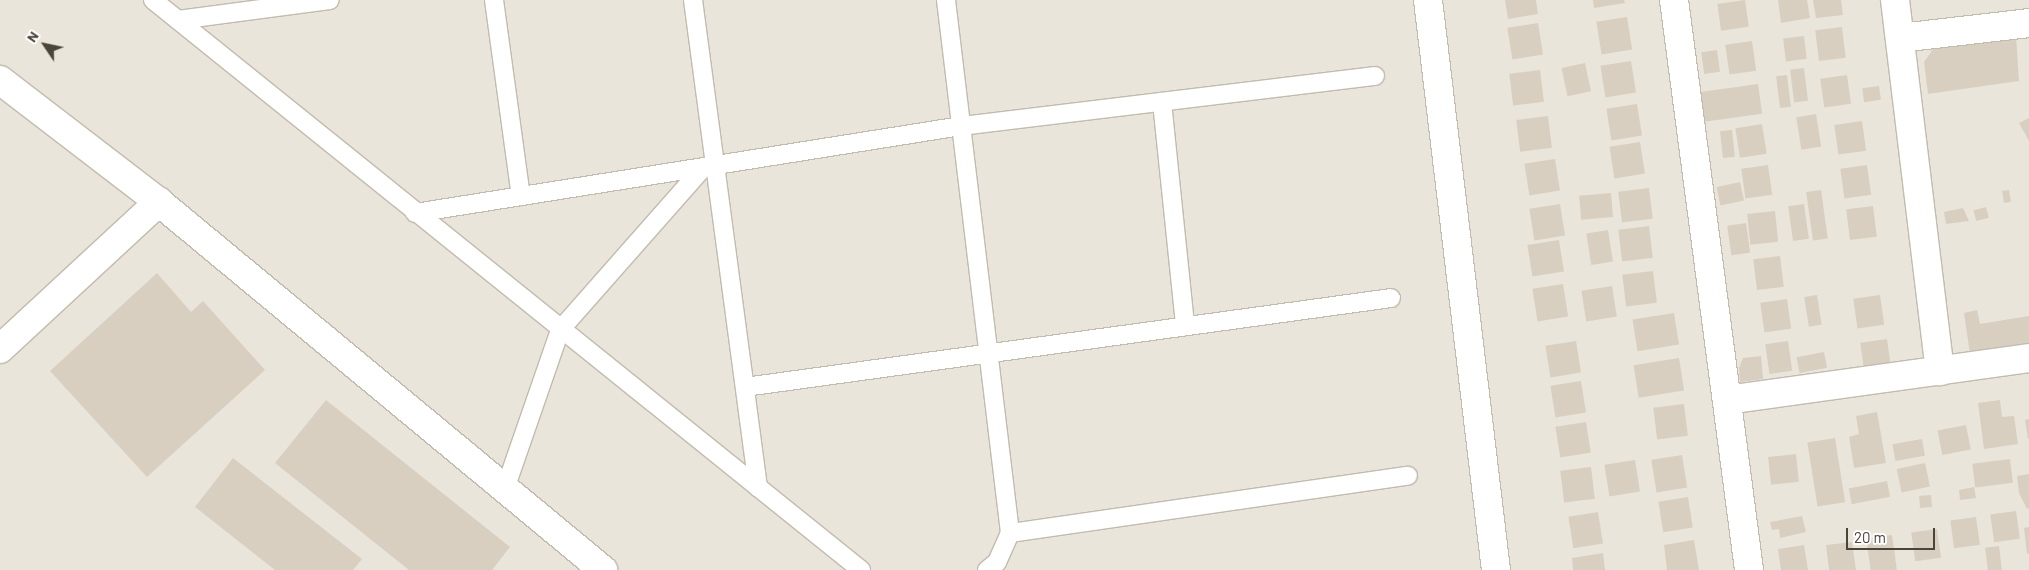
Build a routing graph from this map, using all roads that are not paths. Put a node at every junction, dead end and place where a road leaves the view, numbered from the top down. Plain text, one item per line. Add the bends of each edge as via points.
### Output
1 (153, 0) edge
2 (330, 0) edge
3 (494, 0) edge
4 (693, 0) edge
5 (946, 0) edge
6 (1428, 0) edge
7 (1674, 0) edge
8 (1895, 0) edge
9 (178, 20) junction
10 (2029, 23) edge
11 (1900, 38) junction
12 (1375, 76) dead end
13 (0, 80) edge
14 (1162, 102) junction
15 (961, 126) junction
16 (710, 166) junction
17 (521, 196) junction
18 (159, 202) junction
19 (415, 212) junction
20 (1391, 298) dead end
21 (1185, 325) junction
22 (560, 330) junction
23 (0, 349) edge
24 (988, 351) junction
25 (2029, 358) edge
26 (1940, 371) junction
27 (745, 387) junction
28 (1727, 400) junction
29 (1408, 476) dead end
30 (758, 488) junction
31 (505, 489) junction
32 (1010, 533) junction
33 (603, 570) edge
34 (861, 570) edge
35 (987, 570) edge
36 (1496, 570) edge
37 (1749, 570) edge

1 - 9 lane
2 - 9 lane
3 - 17 lane
4 - 16 lane
5 - 15 lane
6 - 36 street
7 - 28 street
8 - 11 street
9 - 19 lane
10 - 11 street
11 - 26 street
12 - 14 lane
13 - 18 street
14 - 15 lane
14 - 21 lane
15 - 16 lane
15 - 24 lane
16 - 17 lane
16 - 22 lane
16 - 27 lane
17 - 19 lane
18 - 23 street
18 - 31 street
19 - 22 lane
20 - 21 lane
21 - 24 lane
22 - 30 lane
22 - 31 lane
24 - 27 lane
24 - 32 lane
25 - 26 street
26 - 28 street
27 - 30 lane
28 - 37 street
29 - 32 lane
30 - 34 lane
31 - 33 street
32 - 35 lane via 997,562

